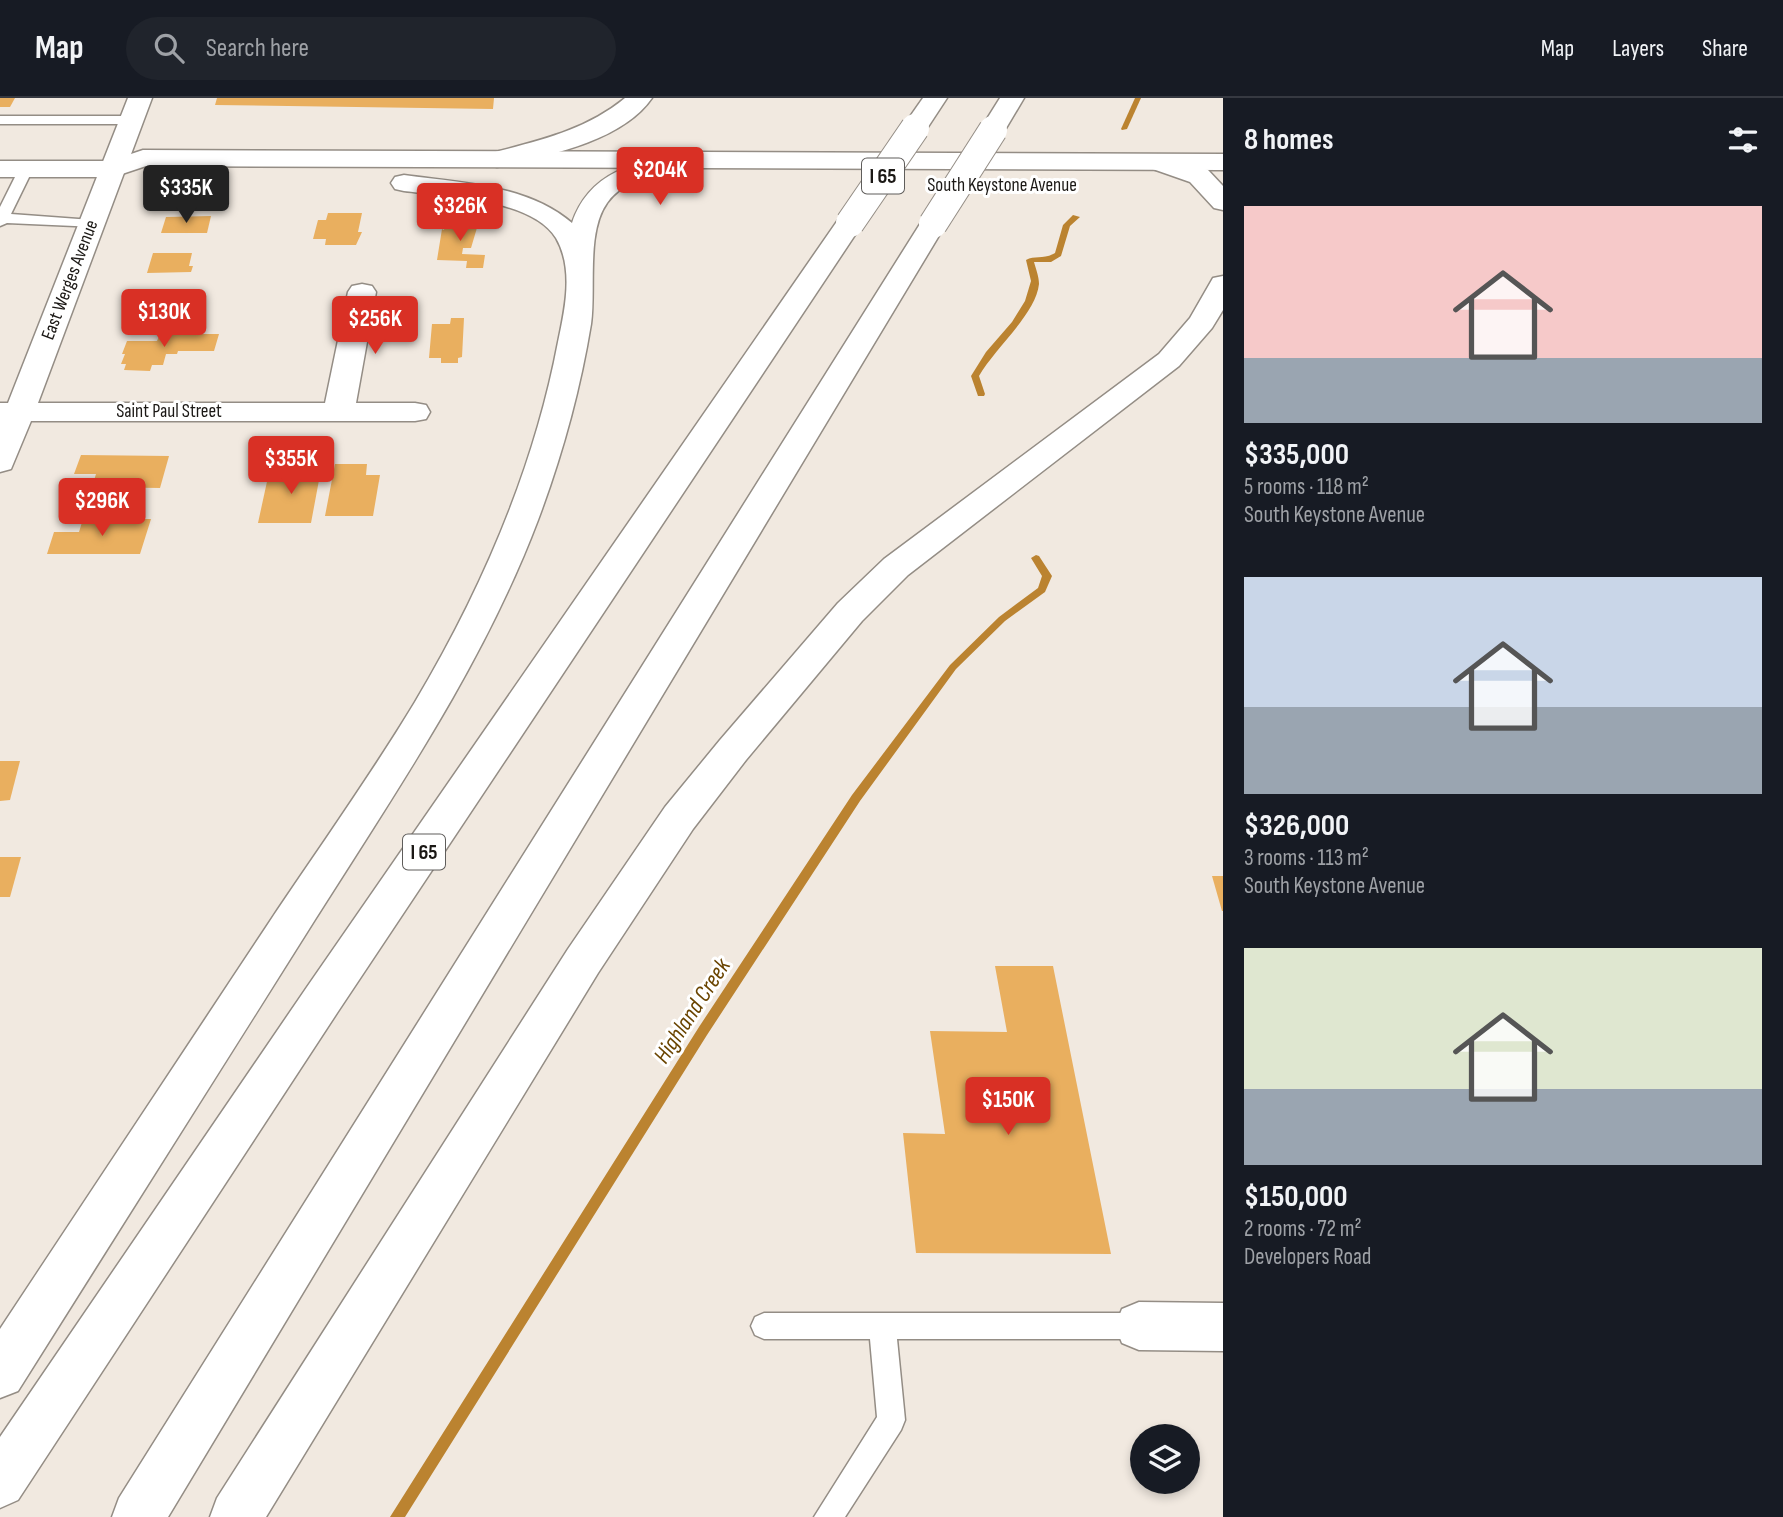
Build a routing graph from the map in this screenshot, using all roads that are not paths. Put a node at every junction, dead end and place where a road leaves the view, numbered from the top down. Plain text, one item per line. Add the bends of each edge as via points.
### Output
1 (640, 98) edge
2 (648, 98) edge
3 (935, 98) edge
4 (1012, 98) edge
5 (136, 109) edge
6 (0, 120) edge
7 (497, 159) junction
8 (1223, 162) edge
9 (1159, 163) junction
10 (13, 169) edge
11 (113, 169) junction
12 (629, 172) junction
13 (686, 172) junction
14 (404, 183) junction
15 (1209, 185) edge
16 (2, 214) edge
17 (92, 225) junction
18 (580, 268) junction
19 (1223, 284) edge
20 (362, 292) dead end
21 (339, 410) junction
22 (10, 412) edge
23 (415, 412) dead end
24 (0, 462) edge
25 (764, 1326) dead end
26 (882, 1326) junction
27 (1139, 1326) joint
28 (1223, 1327) edge
29 (0, 1373) edge
30 (0, 1482) edge
31 (138, 1517) edge
32 (236, 1517) edge
33 (828, 1517) edge

1 - 7 main road via 591,133
2 - 12 main road via 623,143
3 - 30 main road, I 65, bridge
4 - 31 main road, bridge
5 - 6 lane
5 - 11 main road, East Werges Avenue
7 - 11 main road, South Keystone Avenue via 143,158
7 - 12 main road, South Keystone Avenue
8 - 9 main road, South Keystone Avenue
9 - 13 main road, South Keystone Avenue
9 - 15 main road via 1182,168
10 - 11 main road, South Keystone Avenue
10 - 16 lane
11 - 14 main road, South Keystone Avenue via 137,182
11 - 17 main road, East Werges Avenue
12 - 13 main road, South Keystone Avenue
12 - 14 main road, South Keystone Avenue
12 - 18 main road via 597,197 589,211
13 - 15 main road, South Keystone Avenue
14 - 18 main road via 528,206 563,229
16 - 17 lane
17 - 22 main road, East Werges Avenue
18 - 29 main road via 571,358 545,459 513,545 467,640 427,713
19 - 32 main road via 1202,322 1169,360 897,567 850,612 733,750 679,818 583,961
20 - 21 main road
21 - 22 main road, Saint Paul Street
21 - 23 main road, Saint Paul Street
22 - 24 main road, East Werges Avenue
25 - 26 lane
26 - 27 lane
26 - 33 lane via 891,1420
27 - 28 main road

